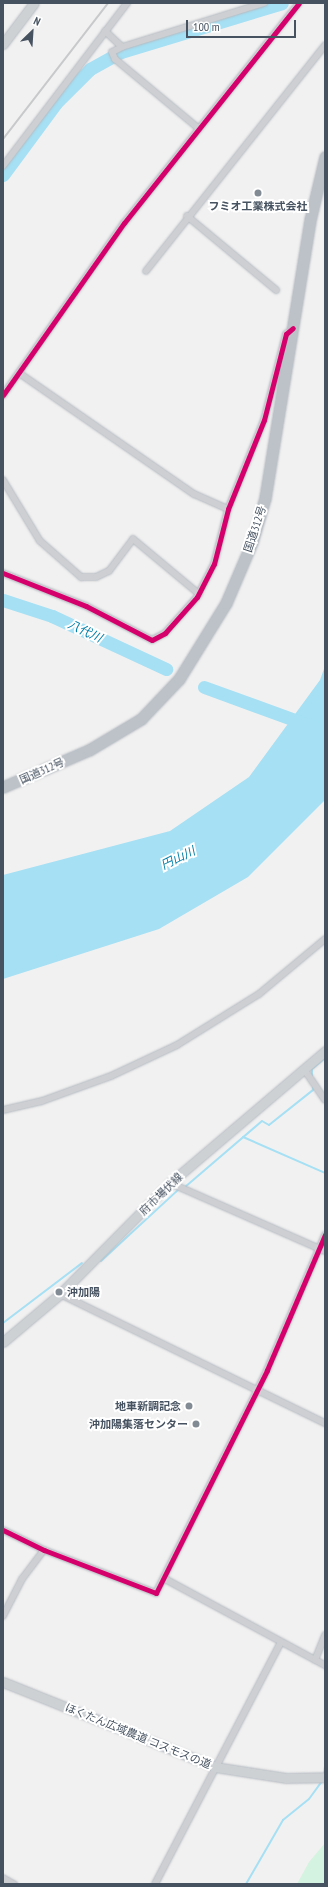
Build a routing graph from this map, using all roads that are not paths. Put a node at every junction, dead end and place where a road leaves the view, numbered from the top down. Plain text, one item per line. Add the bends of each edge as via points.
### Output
1 (34, 3) edge
2 (127, 3) edge
3 (264, 3) edge
4 (299, 3) edge
5 (105, 31) junction
6 (3, 44) edge
7 (325, 45) edge
8 (122, 47) junction
9 (198, 128) junction
10 (325, 157) edge
11 (3, 166) edge
12 (187, 216) junction
13 (146, 271) dead end
14 (276, 290) dead end
15 (293, 328) junction
16 (18, 372) junction
17 (3, 394) edge
18 (3, 480) edge
19 (228, 510) junction
20 (3, 572) edge
21 (199, 594) junction
22 (3, 787) edge
23 (325, 939) edge
24 (325, 1051) edge
25 (304, 1069) junction
26 (325, 1100) edge
27 (3, 1110) edge
28 (170, 1183) junction
29 (325, 1235) edge
30 (322, 1250) edge
31 (60, 1294) junction
32 (3, 1342) edge
33 (257, 1391) junction
34 (325, 1423) edge
35 (3, 1530) edge
36 (44, 1550) junction
37 (165, 1579) junction
38 (3, 1616) edge
39 (325, 1635) edge
40 (281, 1642) junction
41 (315, 1660) junction
42 (325, 1665) edge
43 (3, 1682) edge
44 (215, 1767) junction
45 (325, 1777) edge
46 (3, 1878) edge
47 (14, 1884) edge
48 (155, 1884) edge

1 - 6 main road
2 - 5 street
3 - 8 street
4 - 9 street
5 - 8 street
5 - 11 street
7 - 12 street
8 - 9 street via 114,56
9 - 16 street via 124,223
10 - 15 highway, 国道312号 via 310,220
12 - 13 street
12 - 14 street
15 - 19 street via 286,334 264,420
15 - 22 highway, 国道312号 via 271,469 258,521 237,580 198,652 179,679 141,719 89,750
16 - 17 street
16 - 19 street via 194,494
18 - 21 street via 26,523 40,541 81,577 96,577 109,572 133,538
19 - 21 street via 214,564
20 - 21 street via 86,606 152,640 165,633
23 - 27 street via 259,994 177,1045 111,1076 42,1101
24 - 25 main road, 府市場伏線
25 - 26 street
25 - 28 main road, 府市場伏線
28 - 30 street
28 - 31 main road, 府市場伏線
29 - 30 street
30 - 33 street
31 - 32 main road, 府市場伏線
31 - 33 street
33 - 34 street
33 - 37 street
35 - 36 street
36 - 37 street via 152,1594
36 - 38 street via 22,1580
37 - 40 street
39 - 41 street
40 - 41 street
40 - 44 street
41 - 42 street
43 - 44 main road, ほくたん広域農道 コスモスの道
44 - 45 main road, ほくたん広域農道 コスモスの道 via 286,1778
44 - 48 street
46 - 47 street

